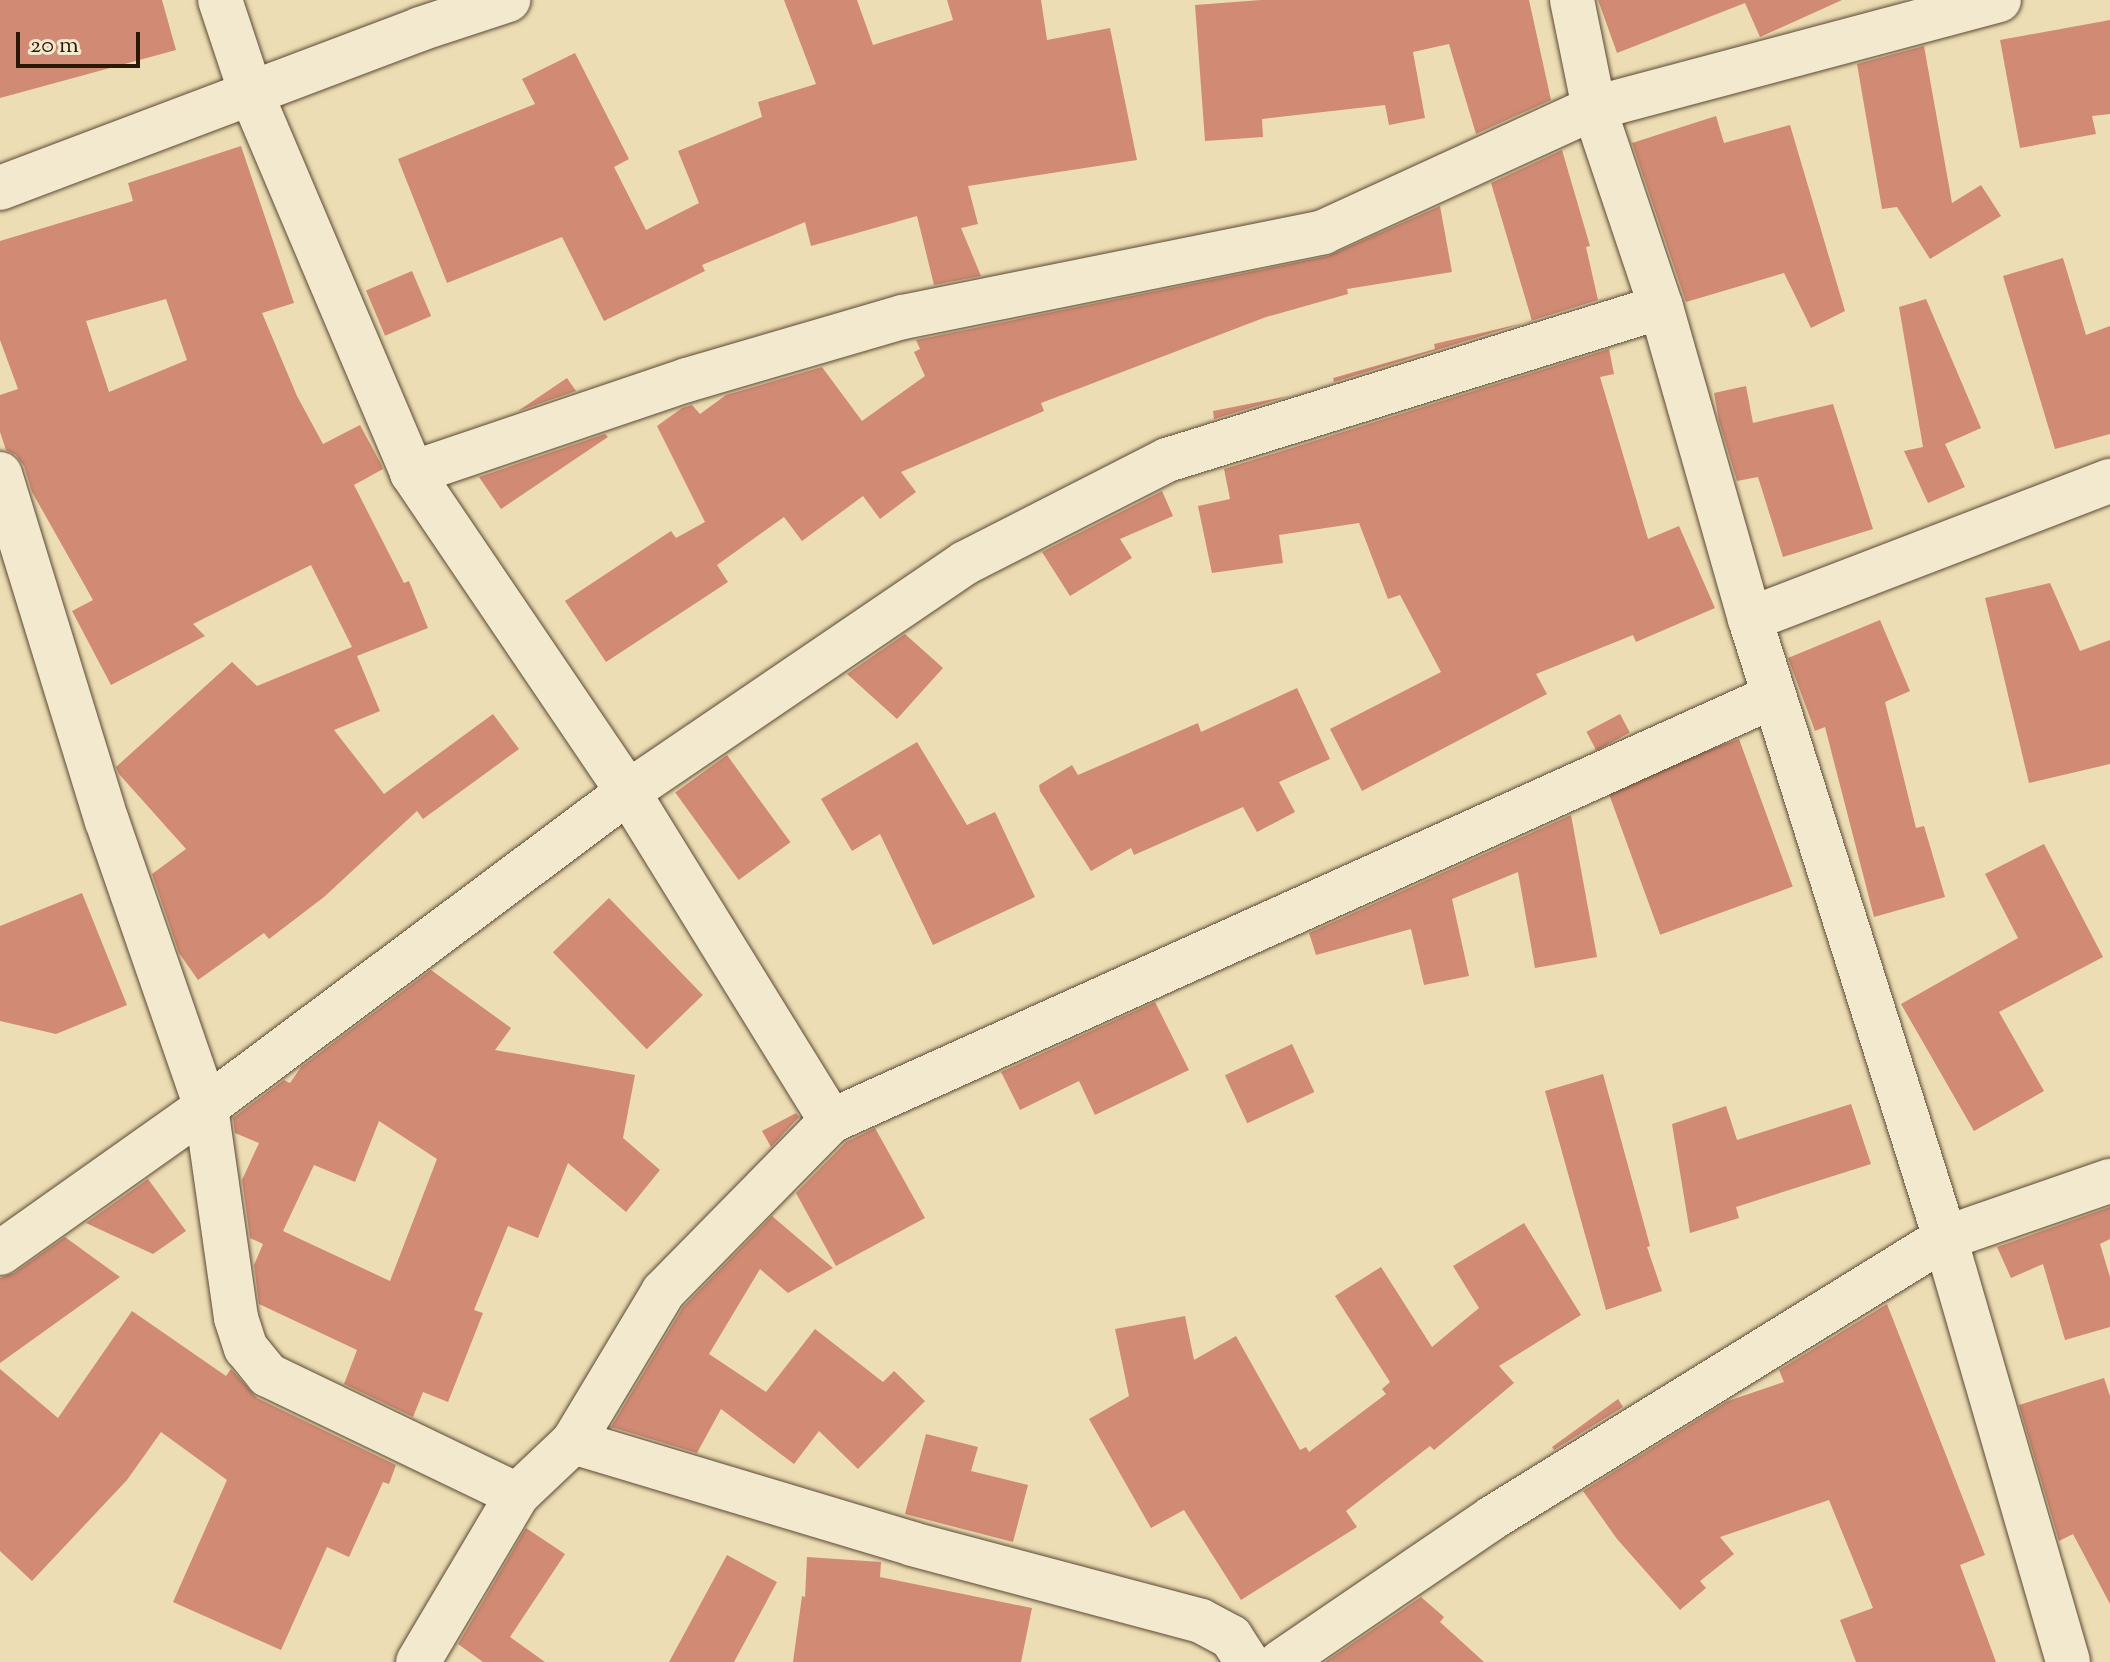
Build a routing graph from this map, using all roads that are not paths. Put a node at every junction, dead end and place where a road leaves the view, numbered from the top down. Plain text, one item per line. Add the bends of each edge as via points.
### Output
1 (220, 0) edge
2 (508, 0) edge
3 (1572, 0) edge
4 (1999, 0) edge
5 (251, 93) junction
6 (1594, 108) junction
7 (0, 188) edge
8 (1661, 307) junction
9 (412, 473) junction
10 (0, 474) edge
11 (2110, 481) edge
12 (1750, 619) junction
13 (1774, 696) junction
14 (628, 792) junction
15 (206, 1107) junction
16 (831, 1121) junction
17 (2110, 1181) edge
18 (1945, 1238) junction
19 (0, 1253) edge
20 (573, 1442) junction
21 (517, 1495) junction
22 (418, 1662) edge
23 (1247, 1662) edge
24 (1281, 1662) edge
25 (2068, 1662) edge

1 - 5 street
2 - 5 street
3 - 6 street
4 - 6 street
5 - 7 street
5 - 9 street
6 - 8 street
6 - 9 street via 1323,232 903,317 687,380
8 - 12 street
8 - 14 street via 1167,460 965,563
9 - 14 street
10 - 15 street via 107,821
11 - 12 street
12 - 13 street
13 - 16 street
13 - 18 street
14 - 15 street
14 - 16 street
15 - 19 street
15 - 21 street via 236,1318 246,1348 260,1366 268,1375
16 - 20 street via 663,1292
17 - 18 street
18 - 24 street via 1492,1518
18 - 25 street
20 - 21 street
20 - 23 street via 912,1544 1201,1621 1231,1637
21 - 22 street

